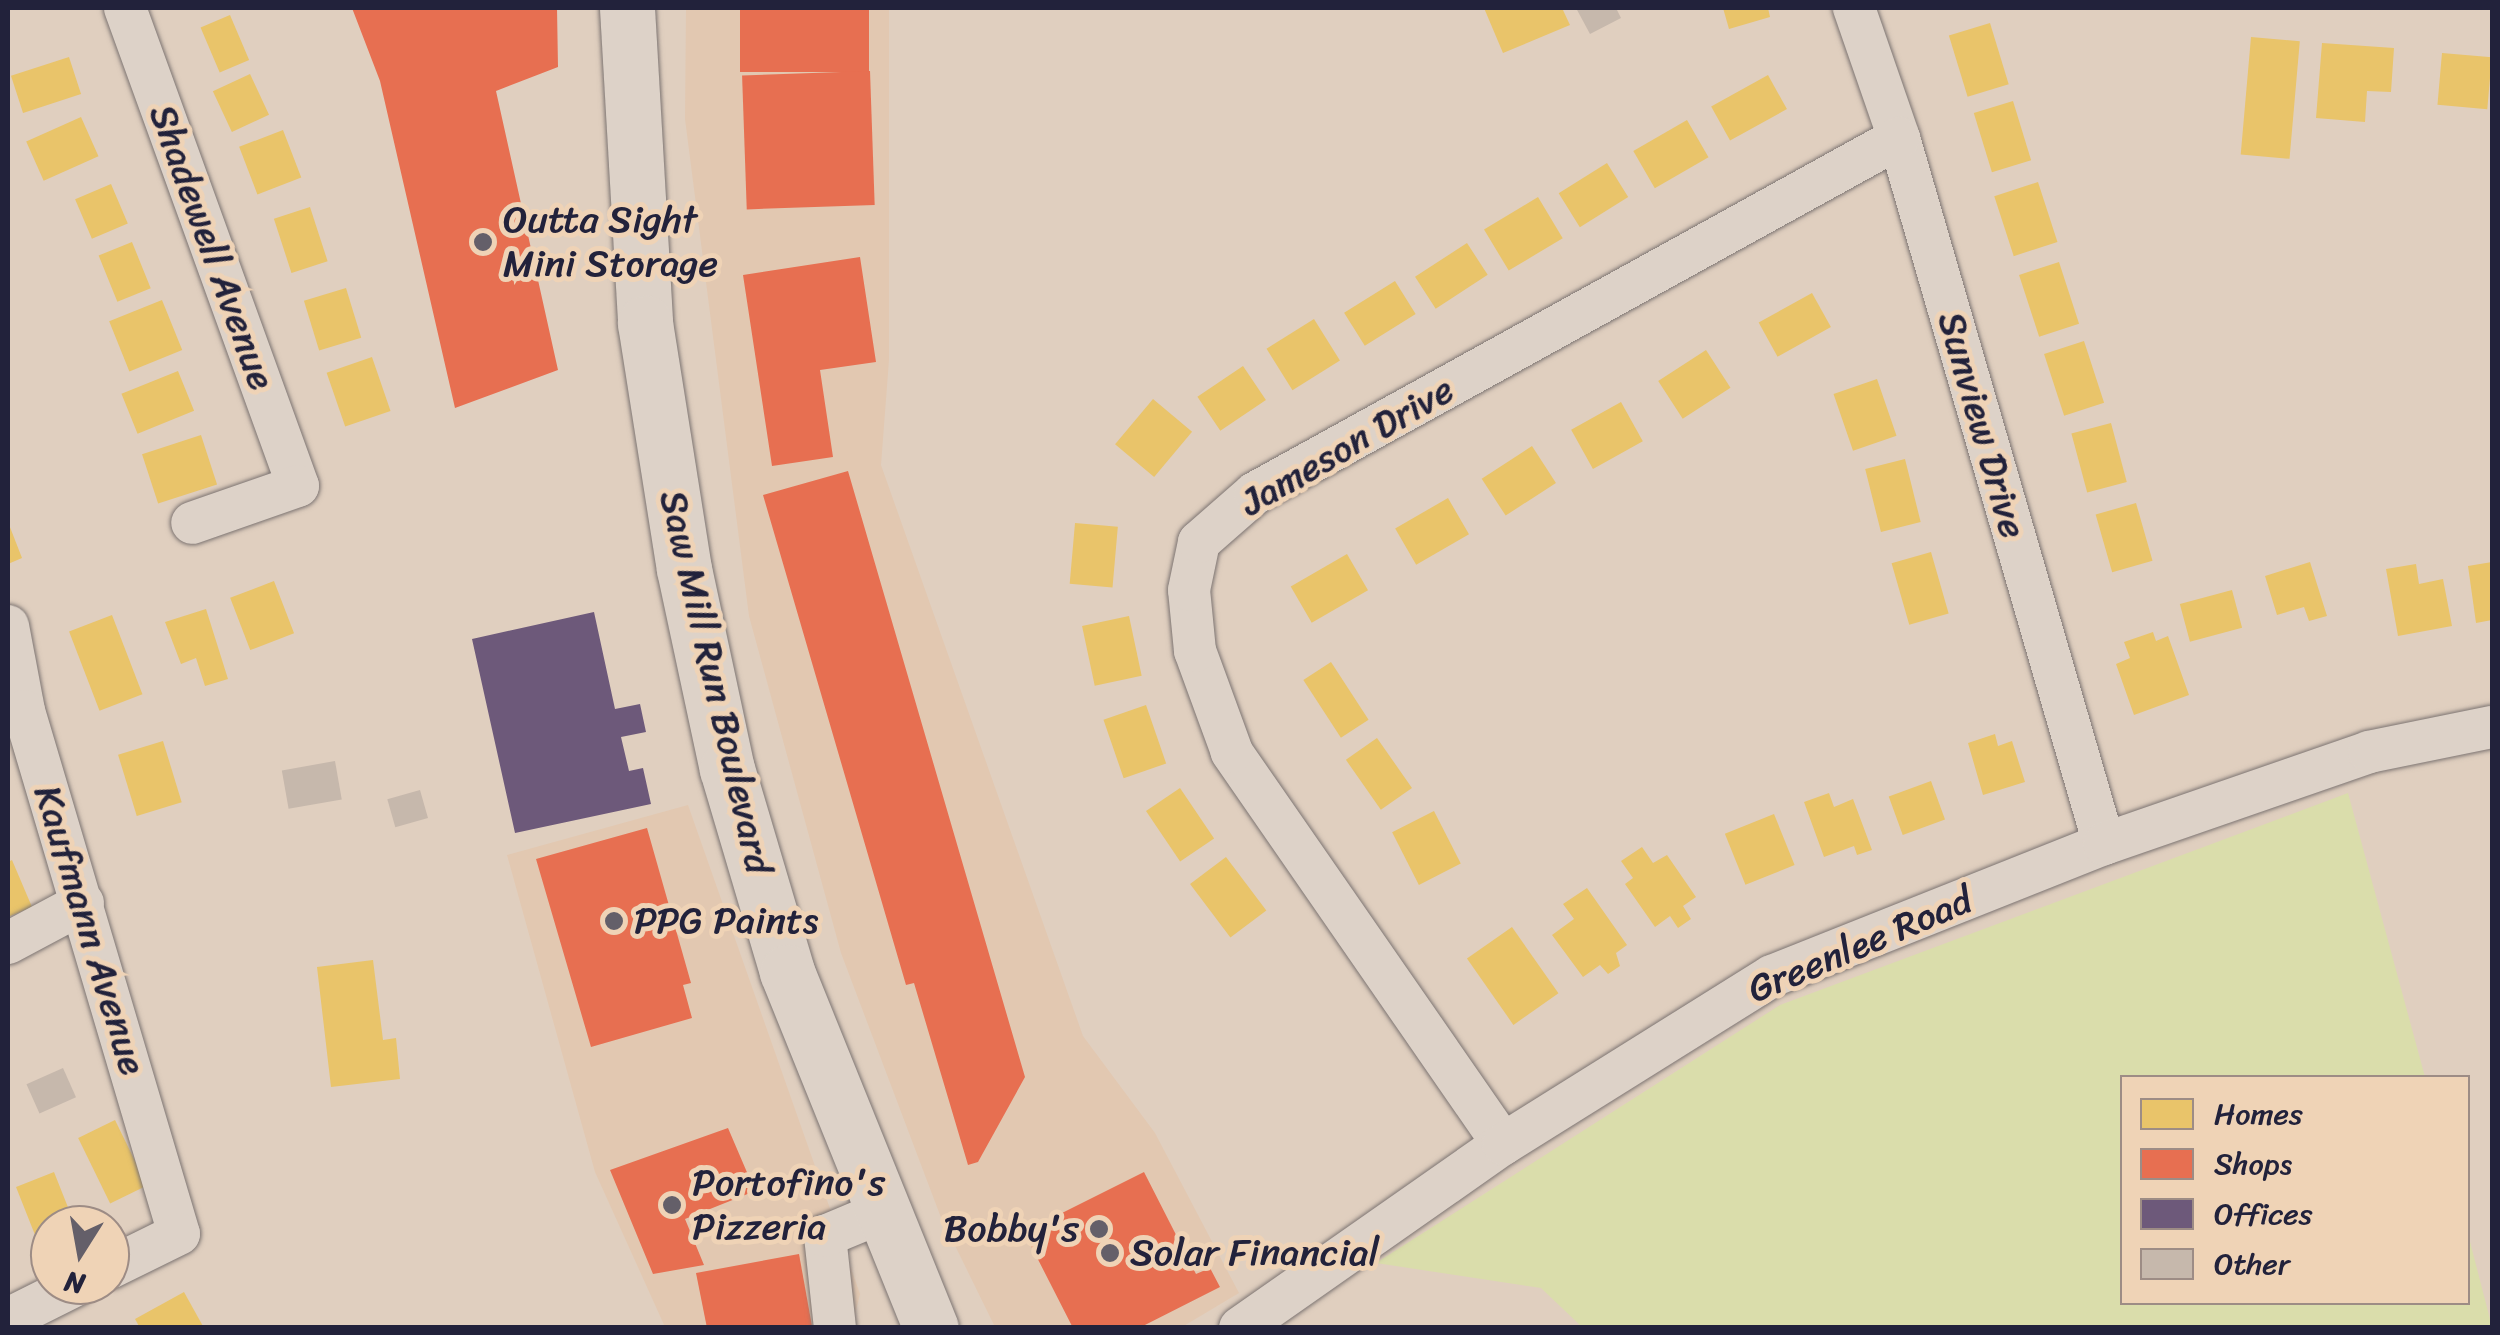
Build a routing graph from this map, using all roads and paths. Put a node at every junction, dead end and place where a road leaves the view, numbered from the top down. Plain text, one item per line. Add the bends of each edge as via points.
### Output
1 (125, 8) edge
2 (627, 8) edge
3 (1854, 8) edge
4 (1899, 138) junction
5 (192, 523) dead end
6 (8, 626) edge
7 (2492, 727) edge
8 (2104, 844) junction
9 (84, 904) junction
10 (8, 943) edge
11 (1502, 1144) junction
12 (880, 1213) junction
13 (130, 1258) edge
14 (36, 1305) edge
15 (8, 1319) edge
16 (836, 1328) edge
17 (932, 1328) edge
18 (1240, 1328) edge

1 - 5 street, Shadewell Avenue via 298,486
2 - 12 highway, Saw Mill Run Boulevard via 646,323 684,570 727,768 787,972
3 - 4 street, Sunview Drive
4 - 8 street, Sunview Drive
4 - 11 street, Jameson Drive via 1255,493 1198,542 1189,590 1195,651 1232,752
6 - 9 street, Kaufmann Avenue via 24,711
7 - 8 street, Greenlee Road via 2368,752
8 - 11 street, Greenlee Road via 1772,976
9 - 10 street
9 - 13 street, Kaufmann Avenue via 179,1234
11 - 18 street, Greenlee Road
12 - 16 street via 825,1236
12 - 17 highway, Saw Mill Run Boulevard
14 - 15 street

